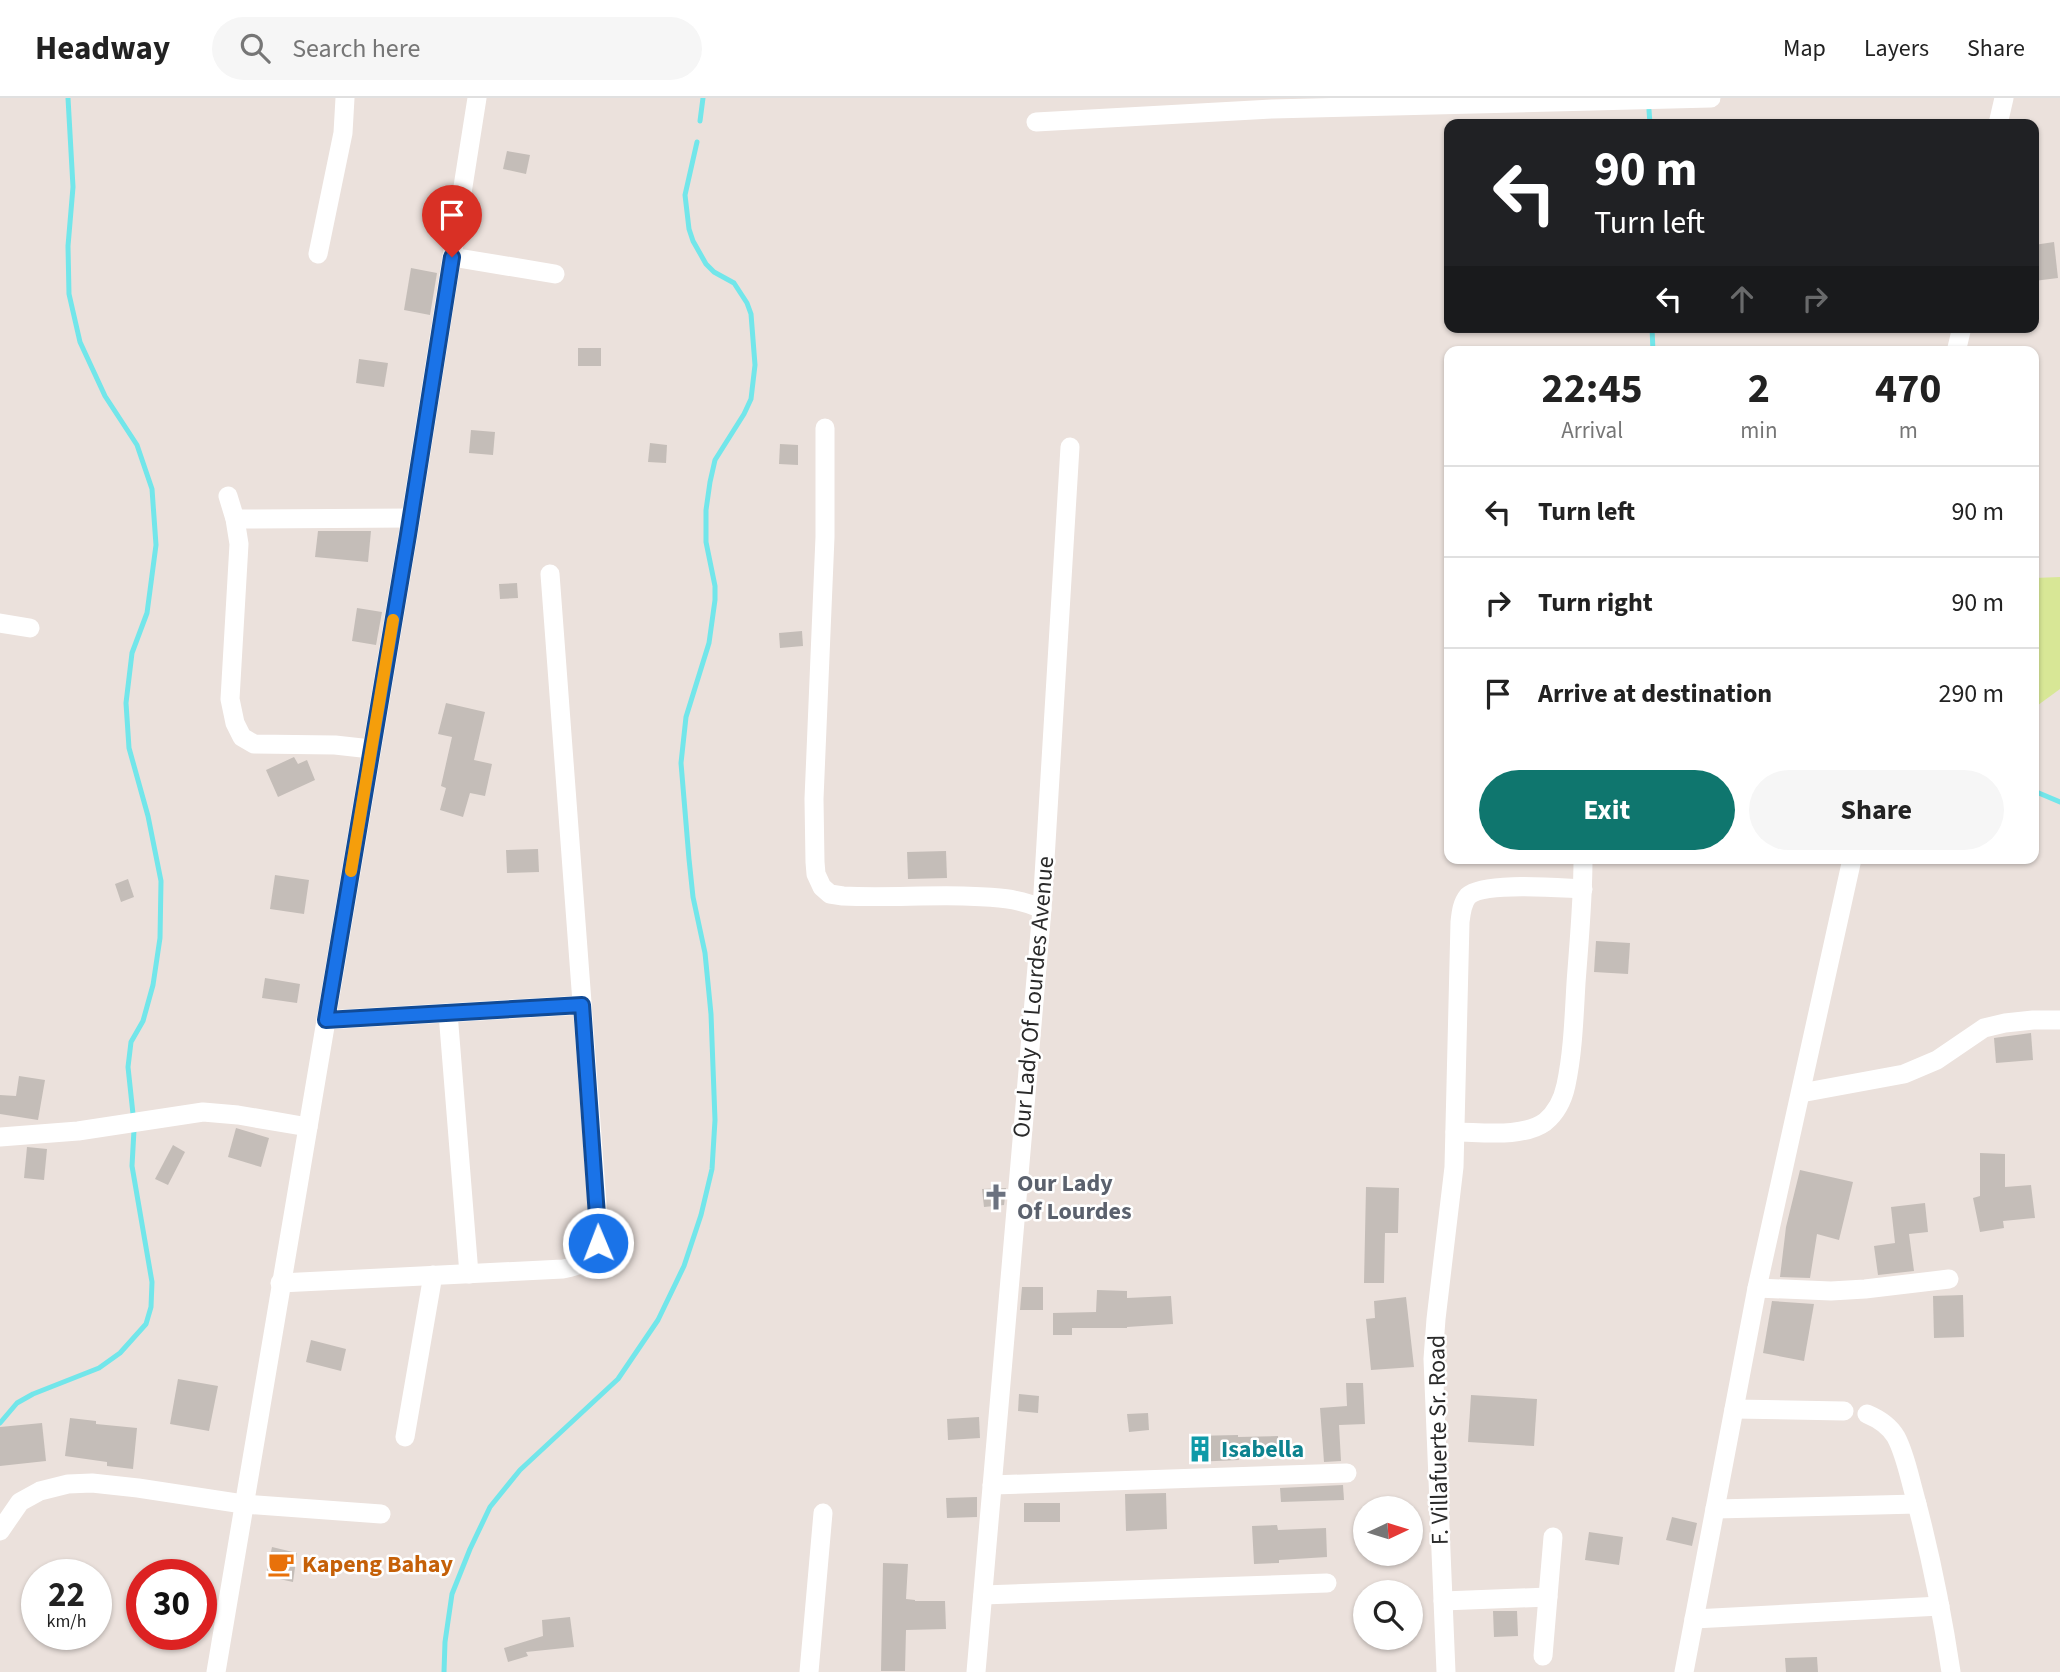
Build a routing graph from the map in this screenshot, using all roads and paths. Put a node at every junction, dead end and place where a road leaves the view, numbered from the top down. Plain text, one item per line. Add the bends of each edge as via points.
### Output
1 (345, 98) edge
2 (478, 98) edge
3 (1711, 98) edge
4 (2004, 98) edge
5 (1638, 99) edge
6 (1999, 119) edge
7 (1036, 122) dead end
8 (318, 254) dead end
9 (452, 257) junction
10 (555, 274) dead end
11 (825, 428) dead end
12 (1070, 447) dead end
13 (228, 496) dead end
14 (410, 518) junction
15 (235, 519) junction
16 (550, 574) dead end
17 (0, 623) edge
18 (30, 628) dead end
19 (371, 749) junction
20 (1583, 864) edge
21 (1851, 864) edge
22 (1583, 889) junction
23 (1042, 909) junction
24 (582, 1005) junction
25 (448, 1013) junction
26 (326, 1020) junction
27 (2060, 1020) edge
28 (1801, 1093) junction
29 (308, 1127) junction
30 (1455, 1132) junction
31 (0, 1137) edge
32 (470, 1273) junction
33 (433, 1275) junction
34 (1949, 1279) dead end
35 (280, 1283) junction
36 (1757, 1288) junction
37 (1734, 1409) junction
38 (1844, 1412) dead end
39 (1867, 1414) dead end
40 (405, 1437) dead end
41 (1347, 1474) dead end
42 (992, 1485) junction
43 (243, 1504) junction
44 (1917, 1504) junction
45 (1715, 1509) junction
46 (823, 1513) dead end
47 (382, 1514) dead end
48 (0, 1531) edge
49 (1553, 1537) dead end
50 (1327, 1583) dead end
51 (982, 1595) junction
52 (1548, 1597) junction
53 (1443, 1601) junction
54 (1940, 1606) junction
55 (1694, 1619) junction
56 (1543, 1656) dead end
57 (216, 1672) edge
58 (809, 1672) edge
59 (976, 1672) edge
60 (1446, 1672) edge
61 (1684, 1672) edge
62 (1951, 1672) edge

1 - 8 street via 341,143
2 - 9 street
3 - 5 street
4 - 6 street
5 - 7 street via 1272,109
9 - 10 street
9 - 14 street
11 - 23 street via 825,550 814,799 816,874 830,894 986,897 1027,902
12 - 23 street, Our Lady Of Lourdes Avenue
13 - 15 street
14 - 15 street
14 - 19 street
15 - 19 street via 239,544 230,699 242,737 254,744
16 - 24 street
17 - 18 street
19 - 26 street
20 - 22 street
21 - 28 street
22 - 30 street via 1571,1046 1559,1107 1530,1129
22 - 30 street, F. Villafuerte Sr. Road via 1494,887 1467,897 1460,922
23 - 42 street, Our Lady Of Lourdes Avenue
24 - 25 street
24 - 32 street via 598,1243 587,1261 576,1266
25 - 26 street
25 - 32 street
26 - 29 street
27 - 28 street via 1984,1028 1937,1060 1904,1074
28 - 36 street
29 - 31 street via 203,1112 78,1131
29 - 35 street
30 - 53 street, F. Villafuerte Sr. Road via 1433,1359
32 - 33 street
33 - 35 street
33 - 40 street
34 - 36 street via 1843,1290
35 - 43 street
36 - 37 street
37 - 38 street
37 - 45 street
39 - 44 street via 1896,1437
41 - 42 street
42 - 51 street, Our Lady Of Lourdes Avenue
43 - 47 street
43 - 48 street via 138,1488 68,1484 20,1502
43 - 57 street
44 - 45 street
44 - 54 street
45 - 55 street
46 - 58 street
49 - 52 street
50 - 51 street
51 - 59 street, Our Lady Of Lourdes Avenue
52 - 53 street
52 - 56 street
53 - 60 street, F. Villafuerte Sr. Road
54 - 55 street
54 - 62 street
55 - 61 street

